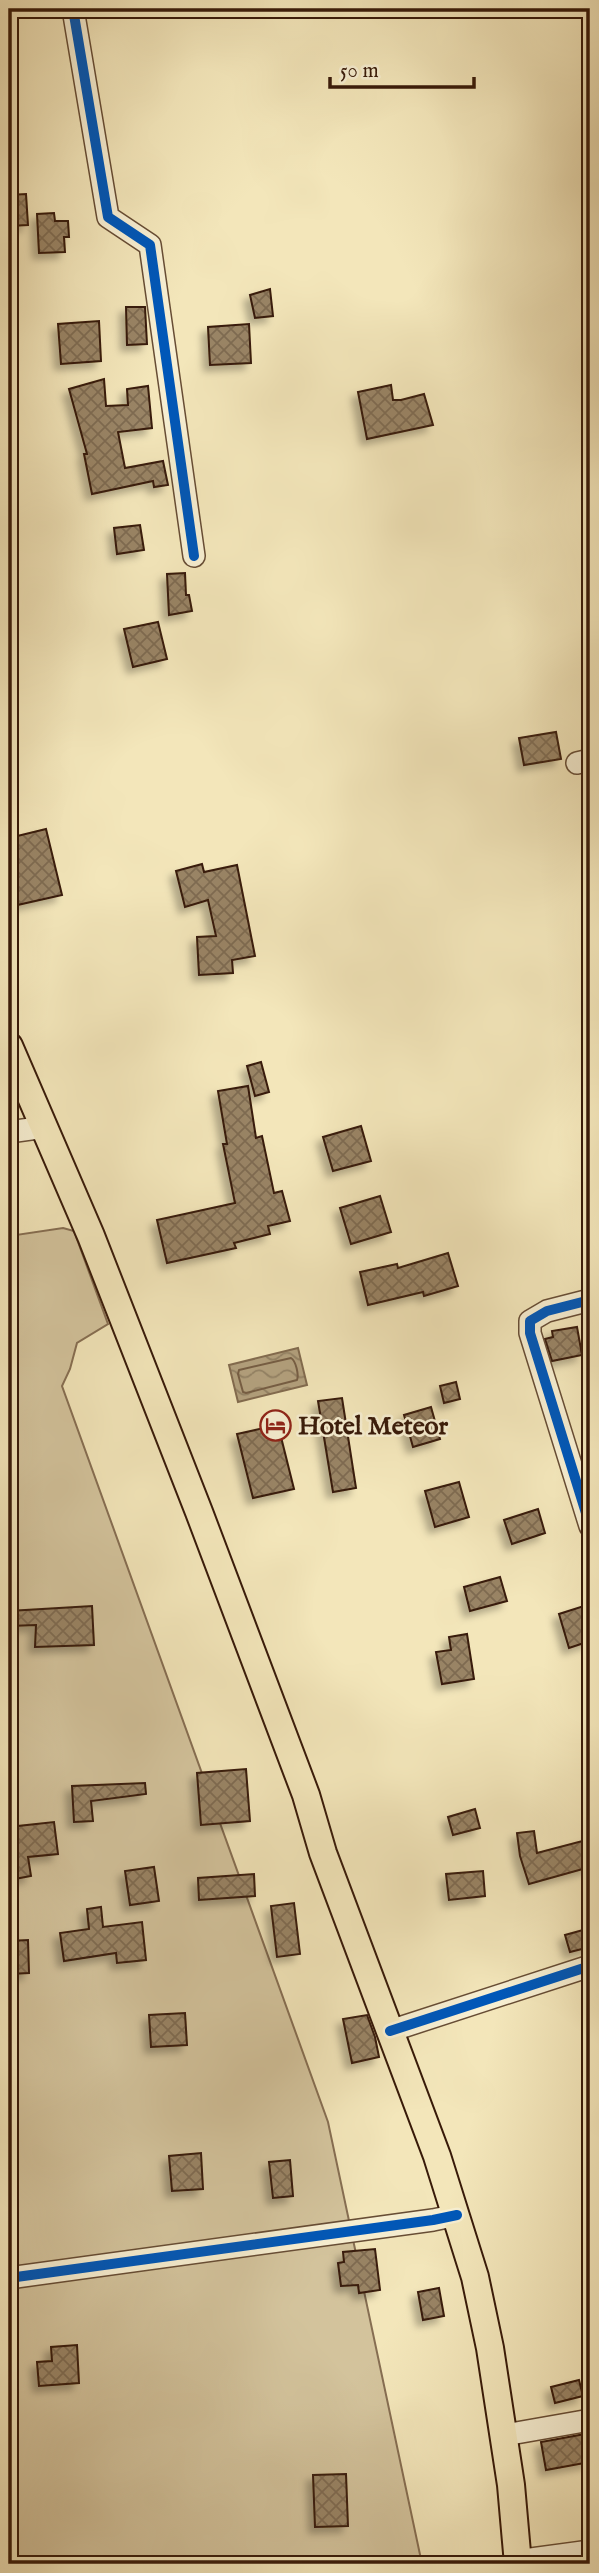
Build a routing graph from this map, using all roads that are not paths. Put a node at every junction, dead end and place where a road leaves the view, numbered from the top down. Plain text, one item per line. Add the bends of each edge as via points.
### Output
1 (73, 9) edge
2 (194, 556) dead end
3 (9, 1046) edge
4 (45, 1127) junction
5 (9, 1132) edge
6 (590, 1300) edge
7 (590, 1525) edge
8 (590, 1966) edge
9 (397, 2029) junction
10 (457, 2215) junction
11 (9, 2278) edge
12 (590, 2420) edge
13 (516, 2433) junction
14 (590, 2551) edge
15 (527, 2563) edge

1 - 2 street via 108,217 150,245
3 - 4 main road
4 - 5 street
4 - 9 main road via 306,1795 336,1852
6 - 7 street via 547,1311 530,1321
8 - 9 street
9 - 10 main road
9 - 13 main road via 450,2152 480,2249
10 - 11 street
10 - 15 main road via 491,2348
12 - 13 street
13 - 15 main road
14 - 15 street

